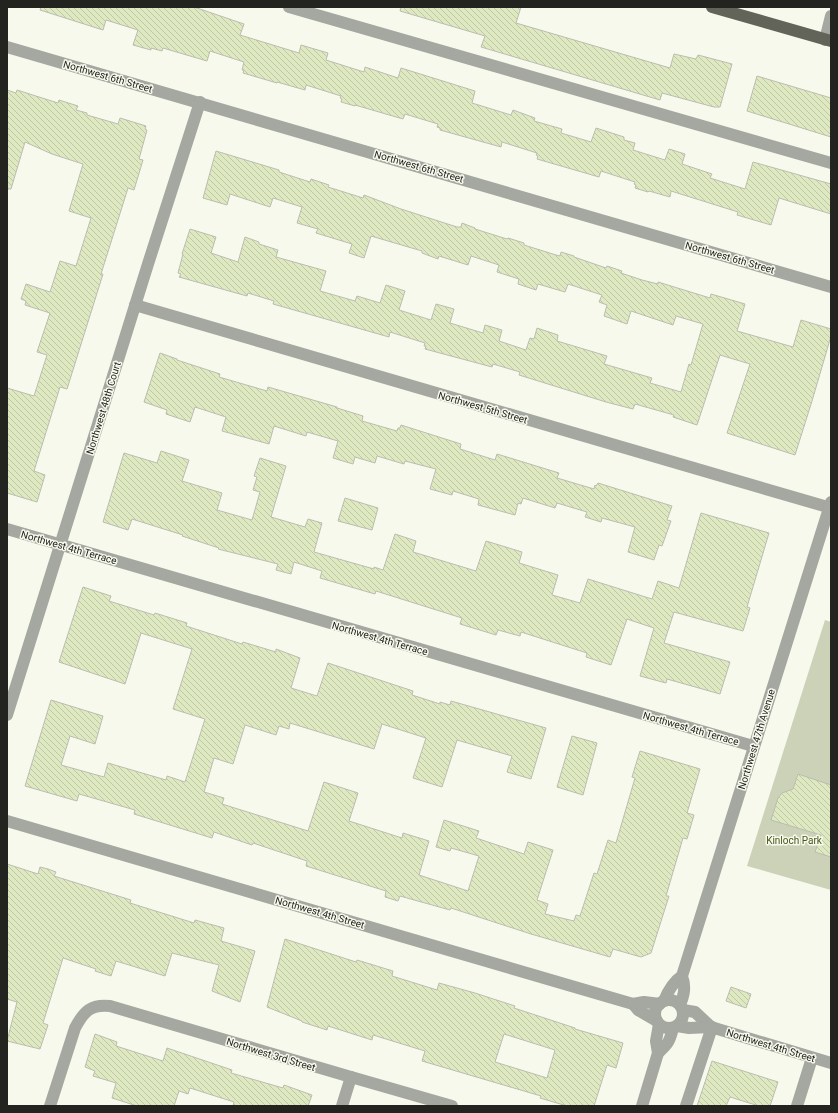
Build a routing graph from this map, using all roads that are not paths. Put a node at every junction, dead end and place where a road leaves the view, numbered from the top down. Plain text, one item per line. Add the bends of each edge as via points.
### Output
1 (289, 7) edge
2 (712, 7) edge
3 (831, 16) edge
4 (828, 41) edge
5 (7, 47) edge
6 (200, 102) junction
7 (831, 163) edge
8 (831, 287) edge
9 (135, 305) junction
10 (830, 506) edge
11 (7, 528) edge
12 (60, 544) junction
13 (7, 715) edge
14 (753, 746) junction
15 (7, 821) edge
16 (682, 976) junction
17 (662, 1002) junction
18 (633, 1004) junction
19 (682, 1007) junction
20 (658, 1022) junction
21 (675, 1027) junction
22 (711, 1027) junction
23 (658, 1053) junction
24 (812, 1058) junction
25 (831, 1063) edge
26 (351, 1077) junction
27 (50, 1106) edge
28 (342, 1106) edge
29 (452, 1106) edge
30 (642, 1106) edge
31 (686, 1106) edge
32 (797, 1106) edge

1 - 7 street
2 - 4 main road
3 - 4 street
5 - 6 street, Northwest 6th Street
6 - 8 street, Northwest 6th Street
6 - 9 street, Northwest 48th Court
9 - 10 street, Northwest 5th Street
9 - 12 street, Northwest 48th Court
10 - 14 street, Northwest 47th Avenue
11 - 12 street, Northwest 4th Terrace
12 - 13 street, Northwest 48th Court
12 - 14 street, Northwest 4th Terrace
14 - 16 street, Northwest 47th Avenue
15 - 18 street, Northwest 4th Street
16 - 17 street, Northwest 47th Avenue via 676,980
16 - 19 street, Northwest 47th Avenue via 685,985
17 - 18 street, Northwest 4th Street
17 - 19 street via 672,1000
17 - 20 street, Northwest 47th Avenue via 655,1012
18 - 20 street, Northwest 4th Street
19 - 21 street, Northwest 47th Avenue via 683,1019
19 - 22 street, Northwest 4th Street via 695,1012
20 - 21 street via 663,1027
20 - 23 street, Northwest 47th Avenue
21 - 22 street, Northwest 4th Street
21 - 23 street, Northwest 47th Avenue via 666,1046
22 - 24 street, Northwest 4th Street
22 - 31 street
23 - 30 street, Northwest 47th Avenue
24 - 25 street, Northwest 4th Street
24 - 32 street
26 - 27 street, Northwest 3rd Street via 103,1005 90,1008 75,1028
26 - 28 street
26 - 29 street, Northwest 3rd Street

